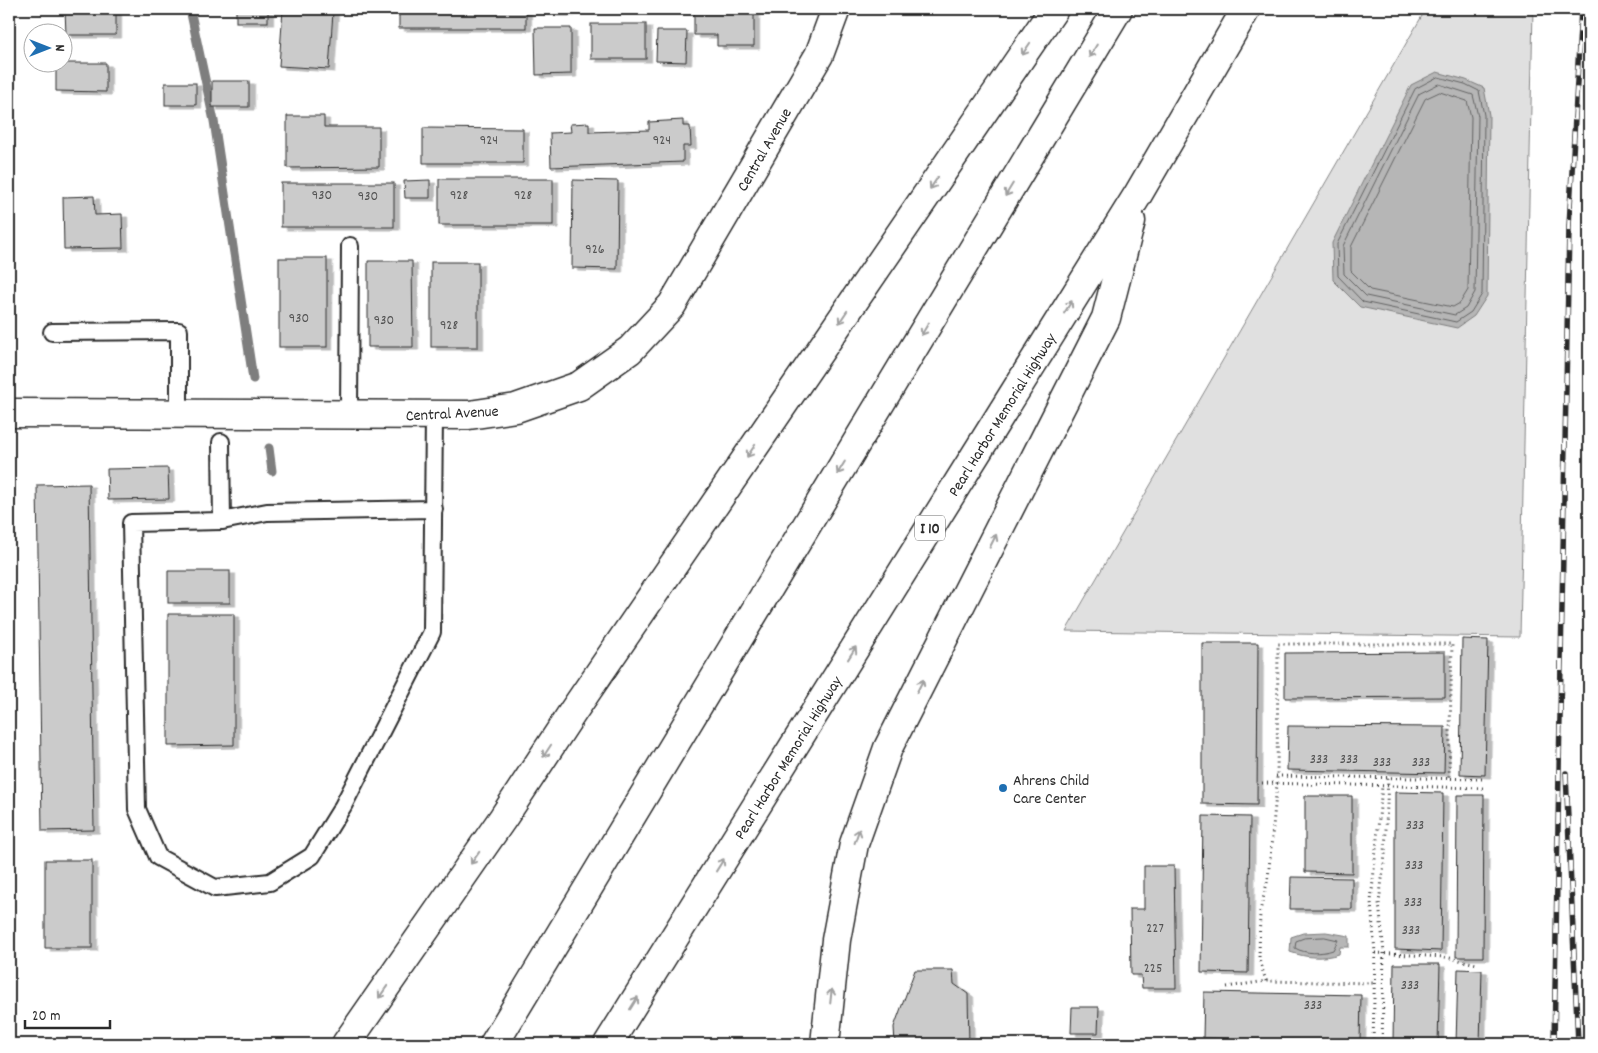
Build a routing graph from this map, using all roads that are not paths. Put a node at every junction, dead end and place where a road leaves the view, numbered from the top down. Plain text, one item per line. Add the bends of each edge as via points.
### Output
1 (836, 9) edge
2 (1054, 9) edge
3 (1118, 9) edge
4 (1246, 9) edge
5 (1137, 196) junction
6 (350, 246) dead end
7 (52, 332) dead end
8 (9, 413) edge
9 (179, 415) junction
10 (434, 415) junction
11 (349, 416) junction
12 (221, 442) dead end
13 (434, 509) junction
14 (222, 521) junction
15 (346, 1044) edge
16 (494, 1044) edge
17 (608, 1044) edge
18 (825, 1044) edge

1 - 10 main road, Central Avenue via 819,55 672,305 630,350 579,386 516,408 469,415
2 -> 15 main road
3 -> 16 main road
4 - 5 main road, Pearl Harbor Memorial Highway / I 10
17 -> 5 main road, Pearl Harbor Memorial Highway / I 10
18 -> 5 main road via 836,940 854,844 888,748 1106,318
6 - 11 lane
7 - 9 lane via 179,331
8 - 9 main road, Central Avenue
9 - 11 main road, Central Avenue
10 - 11 main road, Central Avenue
10 - 13 lane
12 - 14 lane
13 - 14 lane via 267,512
13 - 14 lane via 432,632 343,806 312,856 270,882 215,888 158,857 137,809 131,523

